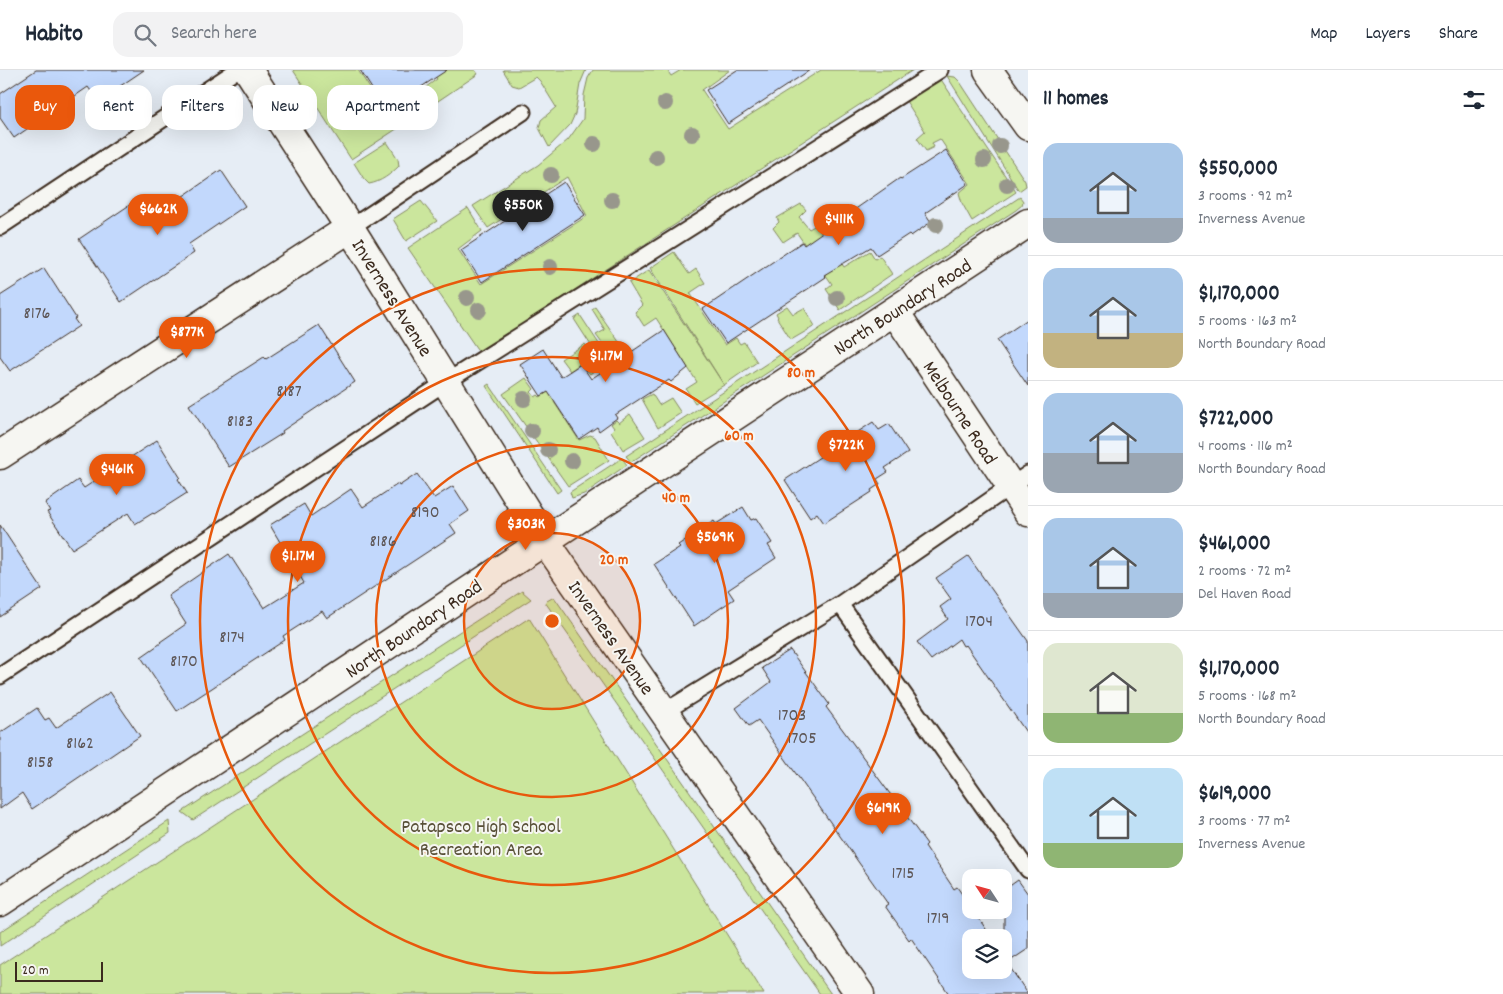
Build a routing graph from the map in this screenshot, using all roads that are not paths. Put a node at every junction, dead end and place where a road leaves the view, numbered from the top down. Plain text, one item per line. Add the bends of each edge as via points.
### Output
1 (237, 70) edge
2 (248, 70) edge
3 (940, 70) edge
4 (988, 70) edge
5 (523, 112) dead end
6 (1028, 126) edge
7 (1028, 223) edge
8 (0, 227) edge
9 (350, 228) junction
10 (895, 312) junction
11 (446, 382) junction
12 (0, 455) edge
13 (1019, 480) edge
14 (1028, 512) edge
15 (545, 541) junction
16 (840, 604) junction
17 (0, 676) edge
18 (664, 712) junction
19 (1028, 870) edge
20 (0, 902) edge
21 (860, 994) edge

1 - 8 lane
2 - 9 street, Inverness Avenue
3 - 11 lane
4 - 6 street
5 - 9 lane
7 - 10 street, North Boundary Road
9 - 11 street, Inverness Avenue
9 - 12 street
10 - 13 street, Melbourne Road
10 - 15 street, North Boundary Road
11 - 15 street, Inverness Avenue
11 - 17 lane
13 - 14 street, Melbourne Road
13 - 16 lane
15 - 18 street, Inverness Avenue
15 - 20 street, North Boundary Road
16 - 18 lane
16 - 19 lane
18 - 21 street, Inverness Avenue

